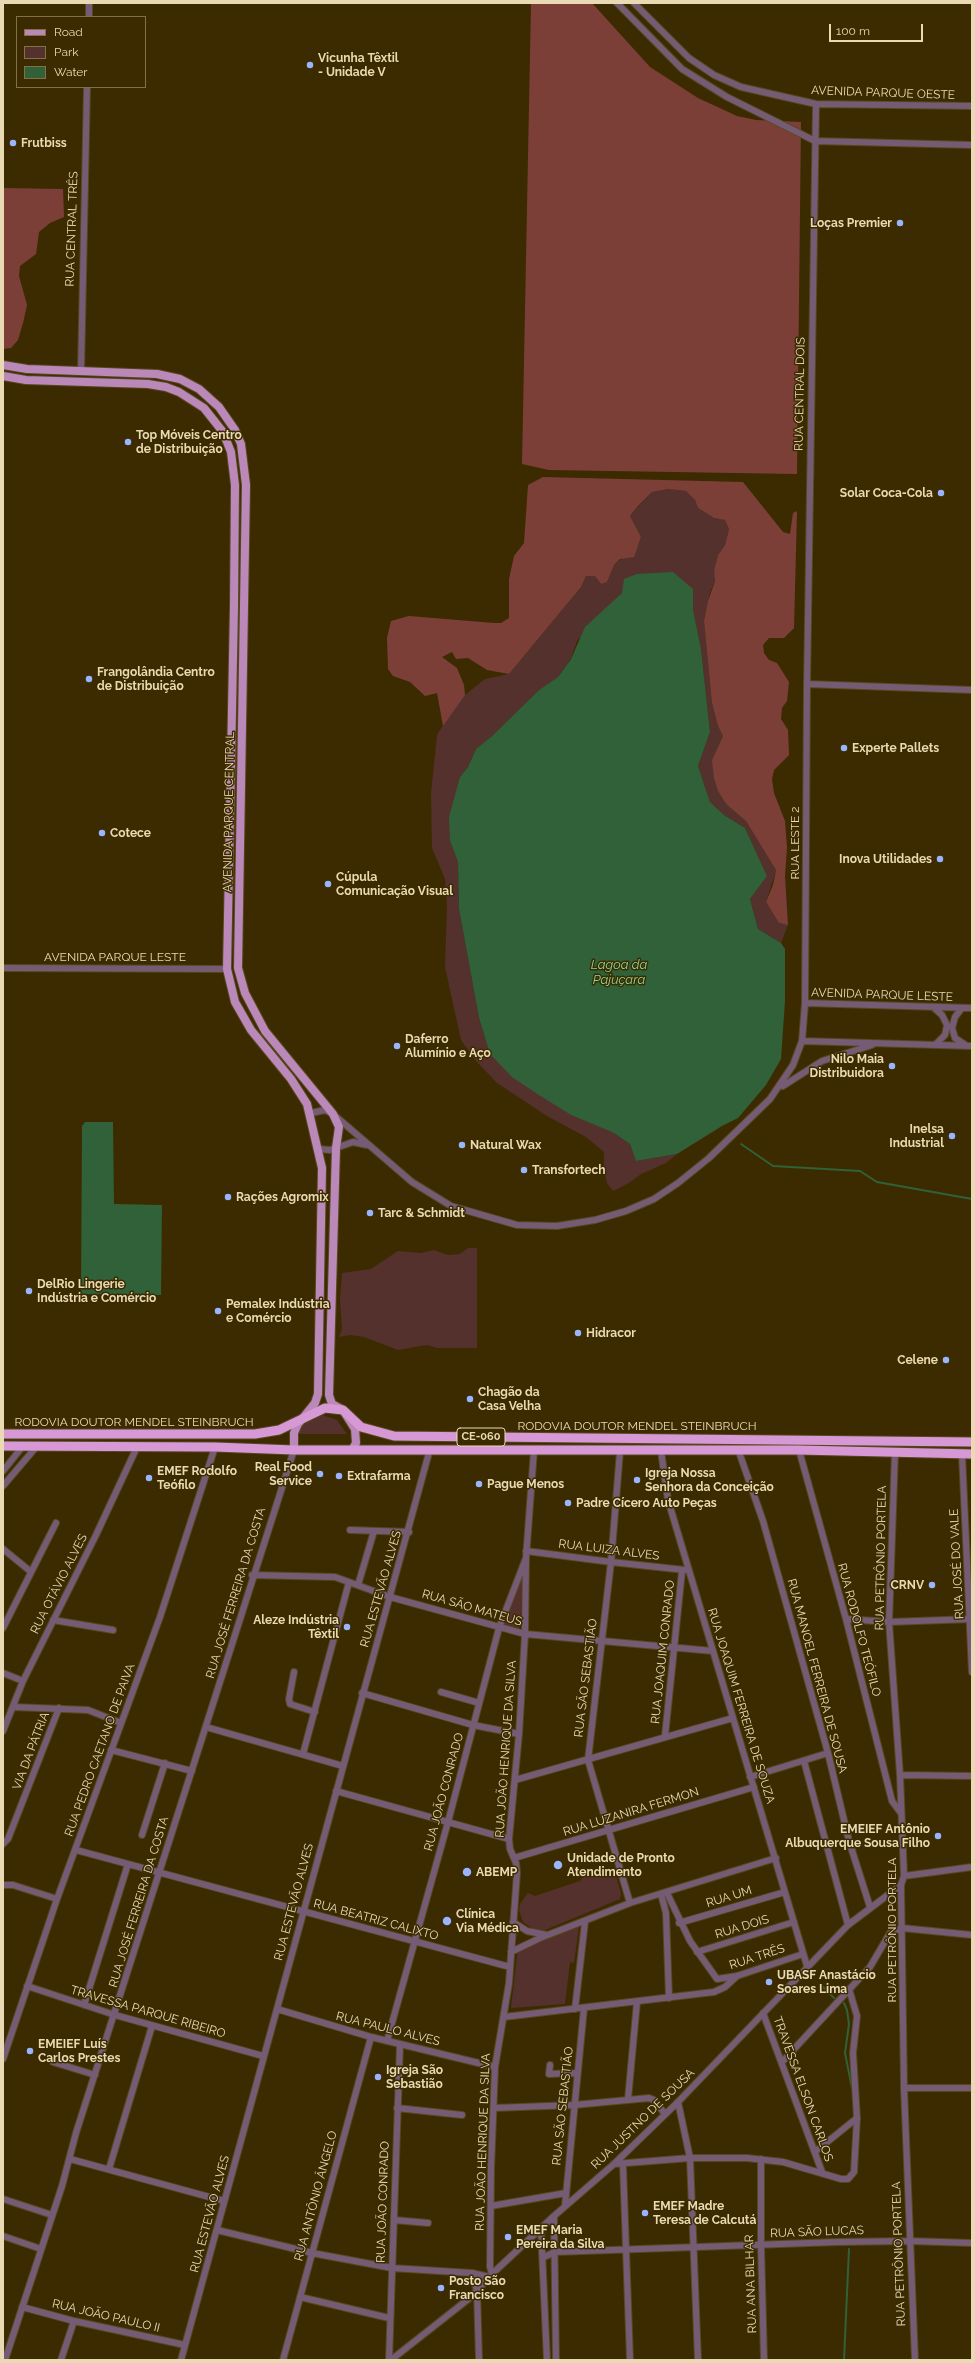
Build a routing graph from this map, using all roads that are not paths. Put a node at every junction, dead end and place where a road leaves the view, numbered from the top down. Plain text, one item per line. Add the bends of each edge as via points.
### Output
1 (89, 3) edge
2 (617, 3) edge
3 (634, 3) edge
4 (89, 16) edge
5 (87, 88) edge
6 (816, 104) junction
7 (972, 106) edge
8 (815, 141) junction
9 (972, 145) edge
10 (3, 365) edge
11 (81, 371) junction
12 (3, 376) edge
13 (807, 684) junction
14 (972, 690) edge
15 (3, 968) edge
16 (227, 969) junction
17 (805, 1003) junction
18 (932, 1007) junction
19 (962, 1008) junction
20 (972, 1008) edge
21 (802, 1041) junction
22 (878, 1044) junction
23 (935, 1045) junction
24 (970, 1046) edge
25 (776, 1093) junction
26 (311, 1113) junction
27 (333, 1114) junction
28 (370, 1146) junction
29 (336, 1148) junction
30 (319, 1149) junction
31 (343, 1410) junction
32 (306, 1415) junction
33 (3, 1434) edge
34 (972, 1442) edge
35 (3, 1446) edge
36 (24, 1446) junction
37 (37, 1446) junction
38 (137, 1447) junction
39 (215, 1447) junction
40 (430, 1449) junction
41 (294, 1450) junction
42 (352, 1450) junction
43 (534, 1450) junction
44 (799, 1450) junction
45 (620, 1451) junction
46 (661, 1451) junction
47 (740, 1452) junction
48 (894, 1452) junction
49 (962, 1454) junction
50 (972, 1454) edge
51 (3, 1470) edge
52 (3, 1486) edge
53 (56, 1523) dead end
54 (350, 1530) dead end
55 (374, 1531) junction
56 (409, 1532) junction
57 (3, 1549) edge
58 (526, 1551) junction
59 (526, 1558) junction
60 (610, 1562) junction
61 (685, 1569) junction
62 (30, 1571) junction
63 (252, 1575) junction
64 (349, 1582) junction
65 (358, 1585) junction
66 (390, 1597) junction
67 (846, 1619) junction
68 (971, 1619) edge
69 (53, 1620) junction
70 (890, 1622) junction
71 (3, 1628) edge
72 (499, 1628) junction
73 (113, 1630) dead end
74 (525, 1634) junction
75 (601, 1640) junction
76 (674, 1649) junction
77 (713, 1651) junction
78 (294, 1672) dead end
79 (972, 1672) edge
80 (3, 1673) edge
81 (23, 1681) junction
82 (441, 1692) dead end
83 (362, 1693) junction
84 (479, 1703) junction
85 (13, 1707) junction
86 (59, 1708) junction
87 (315, 1712) junction
88 (733, 1718) junction
89 (121, 1723) junction
90 (473, 1725) junction
91 (206, 1727) junction
92 (3, 1731) edge
93 (520, 1734) junction
94 (665, 1736) junction
95 (111, 1750) junction
96 (828, 1753) junction
97 (303, 1754) junction
98 (588, 1760) junction
99 (804, 1761) junction
100 (165, 1763) junction
101 (343, 1766) junction
102 (192, 1771) junction
103 (900, 1775) junction
104 (972, 1776) edge
105 (750, 1777) junction
106 (515, 1780) junction
107 (754, 1787) junction
108 (336, 1791) junction
109 (901, 1813) junction
110 (448, 1822) junction
111 (608, 1830) junction
112 (142, 1836) dead end
113 (509, 1839) junction
114 (3, 1844) edge
115 (76, 1850) junction
116 (514, 1858) junction
117 (776, 1858) junction
118 (128, 1864) junction
119 (972, 1867) edge
120 (159, 1872) junction
121 (904, 1876) junction
122 (3, 1885) edge
123 (901, 1885) junction
124 (785, 1892) junction
125 (664, 1893) junction
126 (57, 1899) junction
127 (630, 1903) junction
128 (870, 1907) junction
129 (302, 1912) junction
130 (513, 1922) junction
131 (585, 1922) junction
132 (794, 1922) junction
133 (679, 1923) junction
134 (848, 1925) junction
135 (902, 1928) junction
136 (549, 1935) junction
137 (972, 1935) edge
138 (415, 1942) junction
139 (511, 1952) junction
140 (697, 1952) junction
141 (803, 1954) junction
142 (807, 1966) junction
143 (510, 1967) junction
144 (737, 1976) junction
145 (27, 1986) junction
146 (849, 1989) junction
147 (669, 1998) junction
148 (637, 2002) junction
149 (84, 2005) junction
150 (584, 2008) junction
151 (277, 2009) junction
152 (575, 2010) junction
153 (763, 2013) junction
154 (115, 2015) junction
155 (504, 2017) junction
156 (152, 2026) junction
157 (371, 2037) junction
158 (387, 2041) junction
159 (400, 2044) junction
160 (5, 2049) edge
161 (263, 2056) junction
162 (3, 2059) edge
163 (53, 2062) dead end
164 (782, 2062) junction
165 (550, 2065) dead end
166 (495, 2067) junction
167 (577, 2073) junction
168 (95, 2075) junction
169 (904, 2088) junction
170 (972, 2088) edge
171 (628, 2100) junction
172 (678, 2102) junction
173 (574, 2105) junction
174 (397, 2108) junction
175 (494, 2108) junction
176 (665, 2114) junction
177 (462, 2115) dead end
178 (857, 2118) junction
179 (816, 2151) junction
180 (690, 2158) junction
181 (70, 2159) junction
182 (761, 2159) junction
183 (614, 2164) junction
184 (623, 2165) junction
185 (109, 2169) junction
186 (822, 2172) junction
187 (566, 2193) junction
188 (3, 2199) edge
189 (224, 2201) junction
190 (491, 2206) junction
191 (566, 2206) junction
192 (52, 2215) junction
193 (554, 2216) junction
194 (394, 2220) junction
195 (428, 2223) dead end
196 (541, 2229) junction
197 (217, 2230) junction
198 (3, 2236) edge
199 (909, 2241) junction
200 (972, 2243) edge
201 (761, 2245) junction
202 (695, 2248) junction
203 (41, 2249) junction
204 (625, 2250) junction
205 (555, 2252) junction
206 (312, 2253) junction
207 (544, 2257) junction
208 (392, 2268) junction
209 (472, 2273) junction
210 (490, 2276) junction
211 (477, 2291) junction
212 (300, 2297) junction
213 (22, 2306) junction
214 (545, 2313) junction
215 (554, 2313) junction
216 (389, 2318) junction
217 (74, 2321) junction
218 (185, 2345) junction
219 (400, 2353) junction
220 (546, 2358) edge
221 (556, 2358) edge
222 (5, 2360) edge
223 (60, 2360) edge
224 (181, 2360) edge
225 (283, 2360) edge
226 (390, 2360) edge
227 (402, 2360) edge
228 (479, 2360) edge
229 (630, 2360) edge
230 (698, 2360) edge
231 (764, 2360) edge
232 (915, 2360) edge

1 - 4 street
2 - 8 street via 673,60 695,78
3 - 6 street, AVENIDA PARQUE OESTE via 677,47 714,75 741,87
5 - 11 street, RUA CENTRAL TRÊS
6 - 7 street, AVENIDA PARQUE OESTE
6 - 8 street, RUA CENTRAL DOIS
8 - 9 street
8 - 13 street, RUA CENTRAL DOIS
10 - 11 main road, AVENIDA PARQUE CENTRAL via 27,369
11 - 27 main road, AVENIDA PARQUE CENTRAL via 157,374 180,379 199,389 219,407 241,444 246,492 238,968 251,1009 265,1031
12 - 16 main road, AVENIDA PARQUE CENTRAL via 26,380 148,384 166,387 204,408 214,419 228,444 234,467 235,493
13 - 14 street
13 - 17 street, RUA LESTE 2
15 - 16 street, AVENIDA PARQUE LESTE
16 - 26 main road, AVENIDA PARQUE CENTRAL via 235,1002 251,1030 302,1094
17 - 18 street, AVENIDA PARQUE LESTE
17 - 21 street, AVENIDA PARQUE LESTE
18 - 19 street, AVENIDA PARQUE LESTE
18 - 23 street via 942,1014 947,1025 945,1035
19 - 20 street, AVENIDA PARQUE LESTE
19 - 24 street via 955,1017 952,1028 955,1038
21 - 22 street
21 - 25 street, AVENIDA PARQUE LESTE via 788,1074
22 - 23 street
22 - 25 street via 822,1061
23 - 24 street
25 - 28 street, AVENIDA PARQUE LESTE via 709,1158 666,1192 626,1211 569,1224 537,1227 517,1225 457,1209 412,1182
26 - 27 street via 325,1110
26 - 30 main road, AVENIDA PARQUE CENTRAL
27 - 28 street, AVENIDA PARQUE LESTE
27 - 29 main road, AVENIDA PARQUE CENTRAL via 340,1127
28 - 29 street via 353,1142
29 - 30 street
29 - 31 main road, AVENIDA PARQUE CENTRAL via 329,1396 332,1404
30 - 32 main road, AVENIDA PARQUE CENTRAL via 322,1189 318,1394
31 - 32 highway, RODOVIA DOUTOR MENDEL STEINBRUCH via 324,1408
31 - 34 highway, RODOVIA DOUTOR MENDEL STEINBRUCH / CE-060 via 361,1427 394,1436
31 - 42 main road, AVENIDA PARQUE CENTRAL via 355,1429 356,1443
32 - 33 highway, RODOVIA DOUTOR MENDEL STEINBRUCH via 279,1430 255,1434
32 - 41 main road, AVENIDA PARQUE CENTRAL via 294,1433
35 - 36 highway, RODOVIA DOUTOR MENDEL STEINBRUCH / CE-060
36 - 37 highway, RODOVIA DOUTOR MENDEL STEINBRUCH / CE-060
36 - 51 street
37 - 38 highway, RODOVIA DOUTOR MENDEL STEINBRUCH / CE-060
37 - 52 street
38 - 39 highway, RODOVIA DOUTOR MENDEL STEINBRUCH / CE-060
38 - 69 street, RUA OTÁVIO ALVES
39 - 41 highway, RODOVIA DOUTOR MENDEL STEINBRUCH / CE-060
39 - 89 street, RUA PEDRO CAETANO DE PAIVA via 162,1610
40 - 42 highway, RODOVIA DOUTOR MENDEL STEINBRUCH / CE-060
40 - 43 highway, RODOVIA DOUTOR MENDEL STEINBRUCH / CE-060
40 - 56 street, RUA ESTEVÃO ALVES
41 - 42 highway, RODOVIA DOUTOR MENDEL STEINBRUCH / CE-060
41 - 63 street, RUA JOSÉ FERREIRA DA COSTA
43 - 45 highway, RODOVIA DOUTOR MENDEL STEINBRUCH / CE-060
43 - 58 street
44 - 47 highway, RODOVIA DOUTOR MENDEL STEINBRUCH / CE-060
44 - 48 highway, RODOVIA DOUTOR MENDEL STEINBRUCH / CE-060
44 - 67 street, RUA RODOLFO TEÓFILO
45 - 46 highway, RODOVIA DOUTOR MENDEL STEINBRUCH / CE-060
45 - 60 street, RUA SÃO SEBASTIÃO
46 - 47 highway, RODOVIA DOUTOR MENDEL STEINBRUCH / CE-060
46 - 61 street, RUA JOAQUIM FERREIRA DE SOUZA via 668,1500
47 - 96 street, RUA MANOEL FERREIRA DE SOUSA via 763,1521
48 - 49 highway, RODOVIA DOUTOR MENDEL STEINBRUCH / CE-060
48 - 70 street, RUA PETRÔNIO PORTELA
49 - 50 highway, RODOVIA DOUTOR MENDEL STEINBRUCH / CE-060
49 - 68 street, RUA JOSÉ DO VALE
53 - 62 street
54 - 55 street
55 - 56 street
55 - 65 street
56 - 66 street, RUA ESTEVÃO ALVES
57 - 62 street
58 - 59 street, RUA JOÃO CONRADO
58 - 60 street, RUA LUIZA ALVES
59 - 72 street, RUA JOÃO CONRADO
59 - 74 street, RUA JOÃO HENRIQUE DA SILVA
60 - 61 street, RUA LUIZA ALVES
60 - 75 street, RUA SÃO SEBASTIÃO
61 - 76 street, RUA JOAQUIM CONRADO
61 - 77 street, RUA JOAQUIM FERREIRA DE SOUZA
62 - 71 street
63 - 64 street, RUA SÃO MATEUS via 329,1576
63 - 91 street, RUA JOSÉ FERREIRA DA COSTA
64 - 65 street, RUA SÃO MATEUS
64 - 87 street
65 - 66 street, RUA SÃO MATEUS
66 - 72 street, RUA SÃO MATEUS via 447,1611
66 - 83 street, RUA ESTEVÃO ALVES
67 - 70 street
67 - 109 street, RUA RODOLFO TEÓFILO via 892,1801
68 - 70 street
68 - 79 street, RUA JOSÉ DO VALE
69 - 73 street
69 - 81 street, RUA OTÁVIO ALVES
70 - 103 street, RUA PETRÔNIO PORTELA
72 - 74 street, RUA SÃO MATEUS
72 - 84 street, RUA JOÃO CONRADO
74 - 75 street, RUA SÃO MATEUS
74 - 93 street, RUA JOÃO HENRIQUE DA SILVA
75 - 76 street, RUA SÃO MATEUS
75 - 98 street, RUA SÃO SEBASTIÃO
76 - 77 street, RUA SÃO MATEUS
76 - 94 street, RUA JOAQUIM CONRADO
77 - 88 street, RUA JOAQUIM FERREIRA DE SOUZA
78 - 87 street via 290,1704
80 - 81 street
81 - 85 street, RUA OTÁVIO ALVES
82 - 84 street
83 - 90 street
83 - 101 street, RUA ESTEVÃO ALVES
84 - 90 street, RUA JOÃO CONRADO
85 - 86 street
85 - 92 street, RUA OTÁVIO ALVES
86 - 89 street via 88,1710
86 - 114 street, VIA DA PÁTRIA via 8,1839
87 - 97 street
88 - 94 street
88 - 105 street, RUA JOAQUIM FERREIRA DE SOUZA
89 - 95 street, RUA PEDRO CAETANO DE PAIVA
90 - 93 street
90 - 110 street, RUA JOÃO CONRADO
91 - 97 street
91 - 102 street, RUA JOSÉ FERREIRA DA COSTA
93 - 106 street, RUA JOÃO HENRIQUE DA SILVA
94 - 98 street
95 - 100 street
95 - 115 street, RUA PEDRO CAETANO DE PAIVA
96 - 99 street
96 - 128 street, RUA MANOEL FERREIRA DE SOUSA via 849,1841
97 - 101 street
98 - 106 street
98 - 111 street, RUA SÃO SEBASTIÃO
99 - 105 street
99 - 134 street
100 - 102 street
100 - 112 street
101 - 108 street, RUA ESTEVÃO ALVES
102 - 120 street, RUA JOSÉ FERREIRA DA COSTA
103 - 104 street
103 - 109 street, RUA PETRÔNIO PORTELA
105 - 107 street, RUA JOAQUIM FERREIRA DE SOUZA
106 - 113 street, RUA JOÃO HENRIQUE DA SILVA
107 - 111 street, RUA LUZANIRA FERMON
107 - 117 street, RUA JOAQUIM FERREIRA DE SOUZA
108 - 110 street
108 - 129 street, RUA ESTEVÃO ALVES
109 - 121 street, RUA PETRÔNIO PORTELA
110 - 113 street
110 - 138 street, RUA JOÃO CONRADO
111 - 116 street, RUA LUZANIRA FERMON
111 - 127 street, RUA SÃO SEBASTIÃO
113 - 116 street, RUA JOÃO HENRIQUE DA SILVA
115 - 118 street, RUA BEATRIZ CALIXTO
115 - 126 street, RUA PEDRO CAETANO DE PAIVA
116 - 130 street, RUA JOÃO HENRIQUE DA SILVA via 517,1873
117 - 124 street, RUA JOAQUIM FERREIRA DE SOUZA
117 - 125 street
118 - 120 street, RUA BEATRIZ CALIXTO
118 - 149 street
119 - 121 street
120 - 129 street, RUA BEATRIZ CALIXTO
120 - 154 street, RUA JOSÉ FERREIRA DA COSTA
121 - 123 street, RUA PETRÔNIO PORTELA
122 - 126 street via 13,1885
123 - 128 street, RUA JUSTNO DE SOUSA
123 - 135 street, RUA PETRÔNIO PORTELA
124 - 132 street, RUA JOAQUIM FERREIRA DE SOUZA
124 - 133 street, RUA UM
125 - 127 street
125 - 133 street
125 - 147 street
126 - 145 street, RUA PEDRO CAETANO DE PAIVA
127 - 131 street
128 - 134 street, RUA JUSTNO DE SOUSA
129 - 138 street, RUA BEATRIZ CALIXTO
129 - 151 street, RUA ESTEVÃO ALVES
130 - 136 street via 527,1930
130 - 139 street, RUA JOÃO HENRIQUE DA SILVA
131 - 136 street
131 - 152 street
132 - 140 street, RUA DOIS
132 - 141 street, RUA JOAQUIM FERREIRA DE SOUZA
133 - 140 street
134 - 142 street, RUA JUSTNO DE SOUSA
135 - 137 street
135 - 146 street via 886,1936 877,1958
135 - 169 street, RUA PETRÔNIO PORTELA
136 - 139 street
138 - 143 street, RUA BEATRIZ CALIXTO
138 - 158 street, RUA JOÃO CONRADO
139 - 143 street, RUA JOÃO HENRIQUE DA SILVA
140 - 144 street, RUA TRÊS via 717,1979
141 - 142 street, RUA JOAQUIM FERREIRA DE SOUZA
141 - 144 street, RUA TRÊS
142 - 153 street, RUA JUSTNO DE SOUSA
143 - 155 street, RUA JOÃO HENRIQUE DA SILVA
144 - 147 street via 720,1990
145 - 149 street, TRAVESSA PARQUE RIBEIRO
145 - 160 street, RUA PEDRO CAETANO DE PAIVA
146 - 164 street
146 - 178 street via 857,2016 852,2053
147 - 148 street
148 - 150 street
148 - 171 street
149 - 154 street, TRAVESSA PARQUE RIBEIRO
150 - 152 street
150 - 167 street, RUA SÃO SEBASTIÃO
151 - 157 street, RUA PAULO ALVES
151 - 161 street, RUA ESTEVÃO ALVES
152 - 155 street
153 - 164 street, TRAVESSA ELSON CARLOS
153 - 172 street, RUA JUSTNO DE SOUSA
154 - 156 street, TRAVESSA PARQUE RIBEIRO
154 - 168 street, RUA JOSÉ FERREIRA DA COSTA
155 - 166 street, RUA JOÃO HENRIQUE DA SILVA
156 - 161 street, TRAVESSA PARQUE RIBEIRO
156 - 185 street
157 - 158 street, RUA PAULO ALVES
157 - 206 street, RUA ANTÔNIO ÂNGELO
158 - 159 street, RUA PAULO ALVES
159 - 166 street, RUA PAULO ALVES
159 - 174 street, RUA JOÃO CONRADO
160 - 162 street, RUA PEDRO CAETANO DE PAIVA
161 - 189 street, RUA ESTEVÃO ALVES
163 - 168 street
164 - 179 street, TRAVESSA ELSON CARLOS
165 - 167 street via 549,2074
166 - 175 street, RUA JOÃO HENRIQUE DA SILVA
167 - 173 street, RUA SÃO SEBASTIÃO
168 - 181 street, RUA JOSÉ FERREIRA DA COSTA
169 - 170 street
169 - 199 street, RUA PETRÔNIO PORTELA
171 - 173 street
171 - 176 street via 653,2099
172 - 176 street, RUA JUSTNO DE SOUSA
172 - 180 street
173 - 175 street
173 - 187 street, RUA SÃO SEBASTIÃO
174 - 177 street
174 - 194 street, RUA JOÃO CONRADO
175 - 190 street, RUA JOÃO HENRIQUE DA SILVA
176 - 183 street, RUA JUSTNO DE SOUSA
178 - 179 street
178 - 186 street via 854,2172 845,2180
179 - 186 street, TRAVESSA ELSON CARLOS
180 - 182 street
180 - 184 street
180 - 202 street
181 - 185 street
181 - 192 street, RUA JOSÉ FERREIRA DA COSTA
182 - 186 street
182 - 201 street, RUA ANA BILHAR
183 - 184 street
183 - 191 street, RUA JUSTNO DE SOUSA
184 - 204 street
185 - 189 street
187 - 190 street
187 - 191 street, RUA SÃO SEBASTIÃO
188 - 192 street
189 - 197 street, RUA ESTEVÃO ALVES
190 - 210 street, RUA JOÃO HENRIQUE DA SILVA
191 - 193 street, RUA JUSTNO DE SOUSA
192 - 203 street, RUA JOSÉ FERREIRA DA COSTA
193 - 196 street, RUA JUSTNO DE SOUSA
193 - 205 street
194 - 195 street
194 - 208 street, RUA JOÃO CONRADO
196 - 207 street
196 - 210 street, RUA JUSTNO DE SOUSA
197 - 206 street
197 - 218 street, RUA ESTEVÃO ALVES
198 - 203 street
199 - 200 street, RUA SÃO LUCAS
199 - 201 street, RUA SÃO LUCAS
199 - 232 street, RUA PETRÔNIO PORTELA
201 - 202 street, RUA SÃO LUCAS
201 - 231 street, RUA ANA BILHAR
202 - 204 street, RUA SÃO LUCAS
202 - 230 street
203 - 213 street, RUA JOSÉ FERREIRA DA COSTA
204 - 205 street, RUA SÃO LUCAS
204 - 229 street
205 - 207 street, RUA SÃO LUCAS
205 - 215 street
206 - 208 street
206 - 212 street, RUA ANTÔNIO ÂNGELO
207 - 214 street
208 - 209 street
208 - 216 street, RUA JOÃO CONRADO
209 - 210 street
209 - 211 street
210 - 211 street, RUA JUSTNO DE SOUSA
211 - 219 street, RUA JUSTNO DE SOUSA
211 - 228 street
212 - 216 street
212 - 225 street, RUA ANTÔNIO ÂNGELO
213 - 217 street, RUA JOÃO PAULO II
213 - 222 street, RUA JOSÉ FERREIRA DA COSTA
214 - 215 street
214 - 220 street
215 - 221 street
216 - 226 street, RUA JOÃO CONRADO
217 - 218 street, RUA JOÃO PAULO II
217 - 223 street
218 - 224 street, RUA ESTEVÃO ALVES
219 - 226 street, RUA JUSTNO DE SOUSA
219 - 227 street
220 - 221 street

